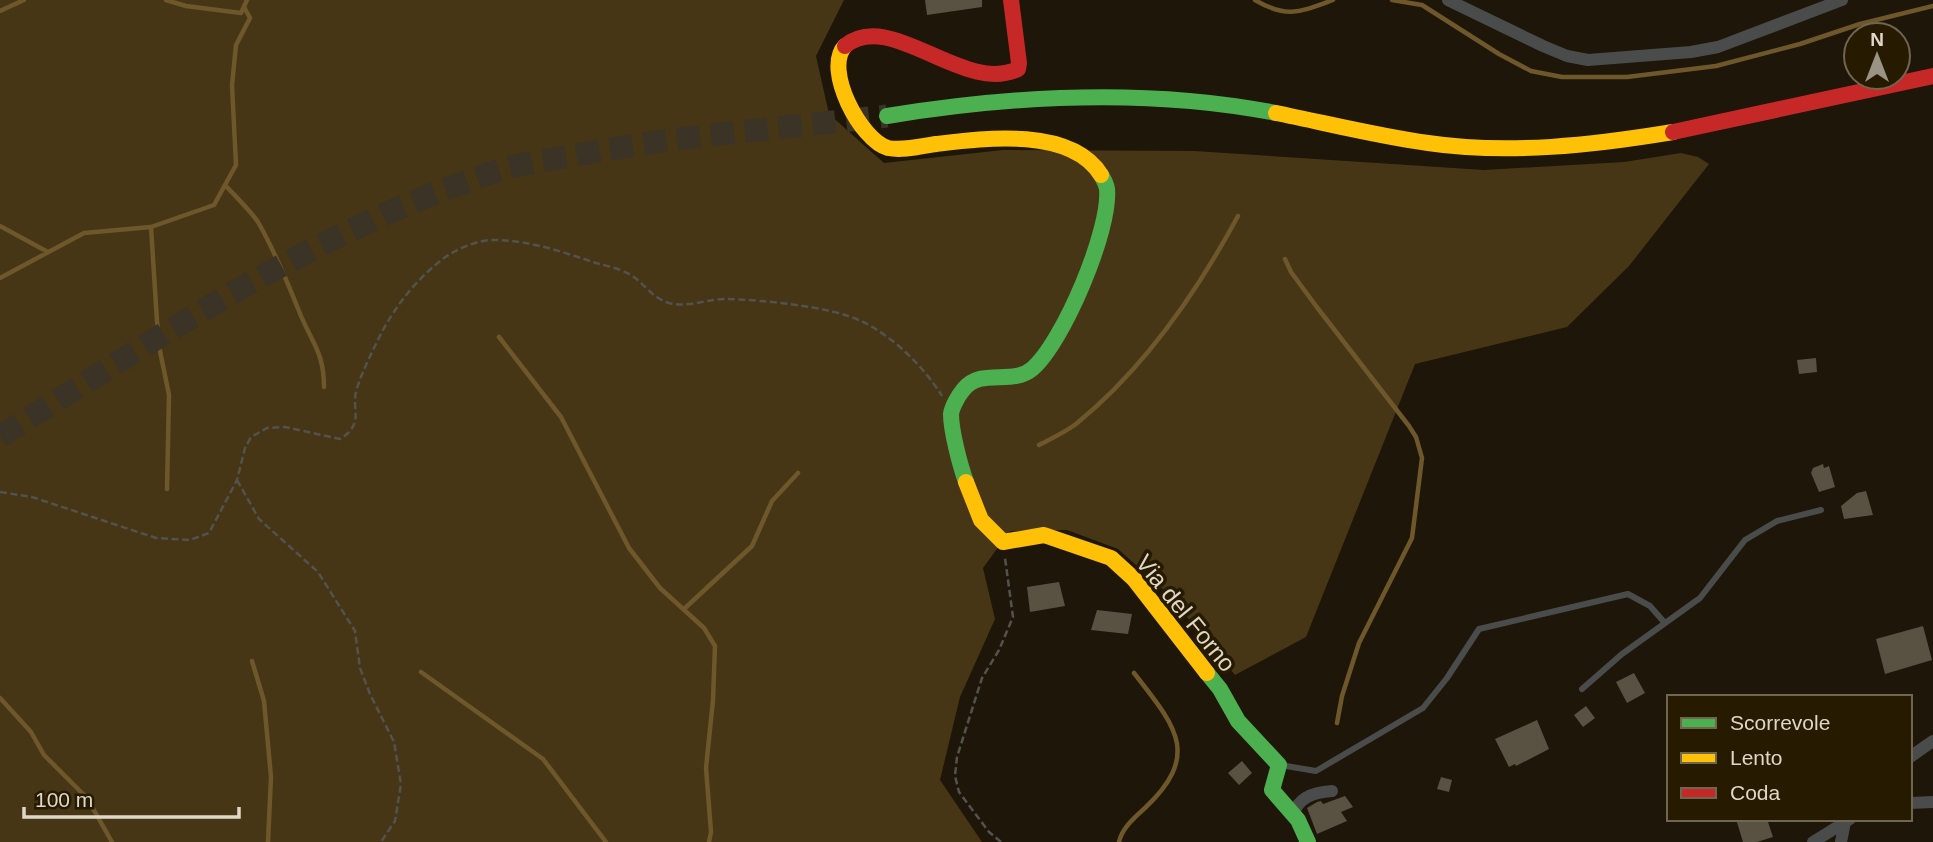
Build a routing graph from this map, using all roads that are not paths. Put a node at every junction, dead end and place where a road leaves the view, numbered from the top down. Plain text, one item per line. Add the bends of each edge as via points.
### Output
1 (1011, 0) edge
2 (1448, 0) edge
3 (1842, 0) edge
4 (1933, 76) edge
5 (887, 116) tunnel mouth
6 (1821, 510) dead end
7 (1664, 622) junction
8 (1582, 689) dead end
9 (1933, 741) edge
10 (1912, 756) edge
11 (1279, 765) junction
12 (1332, 791) dead end
13 (1933, 802) edge
14 (1912, 803) edge
15 (1294, 813) junction
16 (1848, 821) edge
17 (1308, 842) edge
18 (1813, 842) edge
19 (1841, 842) edge

1 - 11 main road, Via del Forno via 1019,64 1010,75 982,73 873,35 848,40 838,59 848,103 882,146 895,149 991,137 1035,141 1078,150 1107,185 1102,229 1090,267 1037,365 1028,374 968,384 951,412 961,467 981,520 1003,542 1044,535 1111,558 1134,579 1220,689 1238,721
2 - 3 street via 1543,46 1588,60 1718,47
4 - 5 main road via 1654,136 1507,147 1421,143 1211,103 1109,97 983,102
6 - 7 lane via 1777,521 1745,540 1700,598
7 - 8 lane
7 - 11 lane via 1650,606 1628,594 1479,629 1423,708 1316,771
9 - 10 street
11 - 15 main road via 1272,790
12 - 15 street via 1311,794 1297,804
13 - 14 street
15 - 17 main road
16 - 18 street
16 - 19 street

